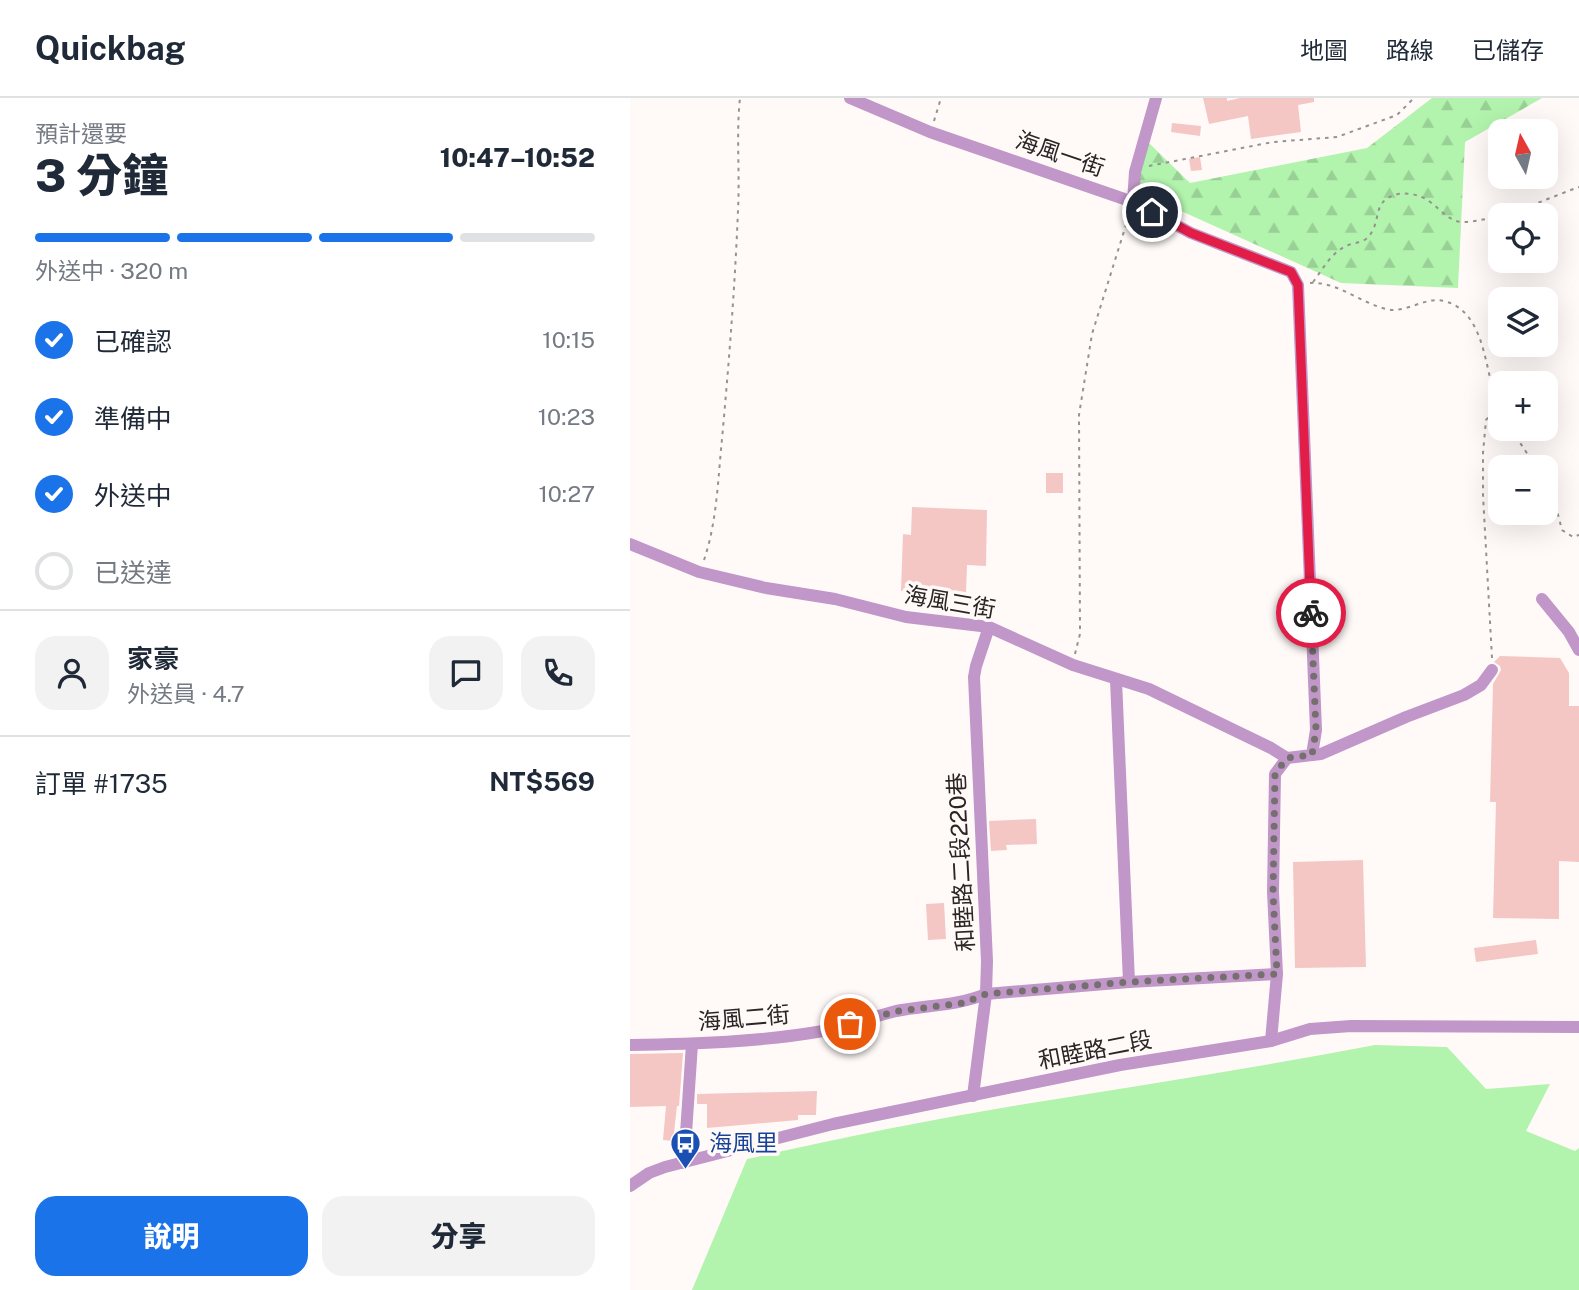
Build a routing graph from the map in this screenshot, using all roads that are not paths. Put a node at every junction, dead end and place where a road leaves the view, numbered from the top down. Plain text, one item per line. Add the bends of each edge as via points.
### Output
1 (850, 98) edge
2 (1156, 98) edge
3 (1133, 202) junction
4 (630, 544) edge
5 (1542, 599) dead end
6 (989, 627) junction
7 (1579, 650) edge
8 (1492, 670) road end
9 (1116, 680) junction
10 (1312, 755) junction
11 (1287, 758) junction
12 (1277, 974) junction
13 (1129, 982) junction
14 (986, 994) junction
15 (1579, 1027) edge
16 (1271, 1041) junction
17 (692, 1044) junction
18 (630, 1045) edge
19 (973, 1096) junction
20 (684, 1163) junction
21 (630, 1186) edge

1 - 3 street, 海風一街 via 930,132
2 - 3 street via 1135,172
3 - 10 street, 海風一街 via 1191,233 1291,272 1298,285 1316,730
4 - 6 street, 海風三街 via 699,572 766,588 906,617
5 - 7 street
6 - 9 street, 海風三街
6 - 14 street, 和睦路二段220巷 via 974,677
8 - 10 street via 1481,685 1464,695
9 - 11 street, 海風三街 via 1149,689
9 - 13 street
10 - 11 street
11 - 12 street via 1275,774
12 - 13 street, 海風二街
12 - 16 street
13 - 14 street, 海風二街
14 - 17 street, 海風二街 via 964,1003 898,1011 826,1030
14 - 19 street, 和睦路二段220巷
15 - 16 street, 和睦路二段 via 1351,1026 1310,1029
16 - 19 street, 和睦路二段 via 1121,1065
17 - 18 street, 海風二街
17 - 20 street
19 - 20 street, 和睦路二段 via 833,1124
20 - 21 street, 和睦路二段 via 649,1173

